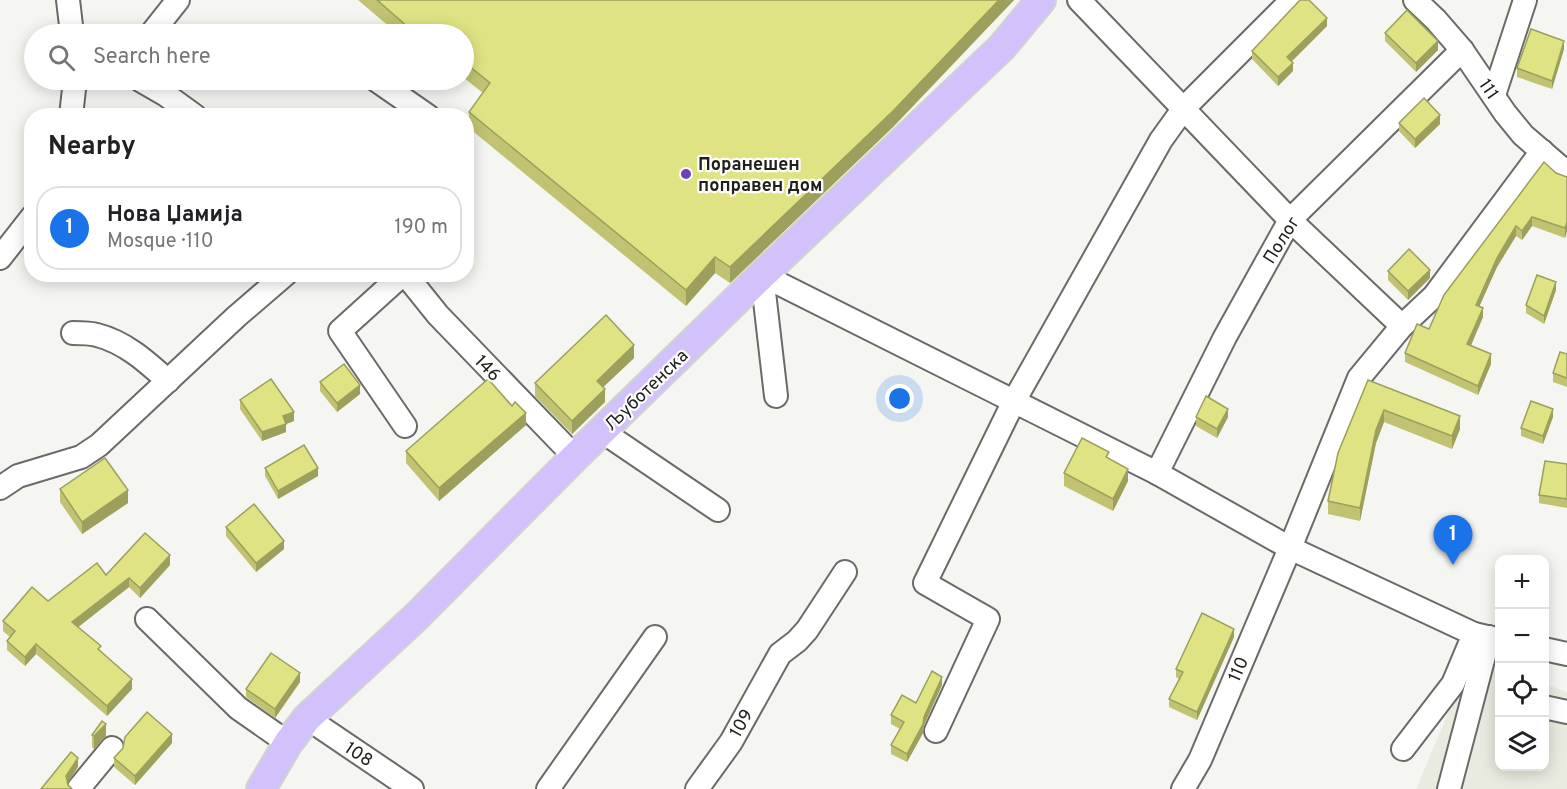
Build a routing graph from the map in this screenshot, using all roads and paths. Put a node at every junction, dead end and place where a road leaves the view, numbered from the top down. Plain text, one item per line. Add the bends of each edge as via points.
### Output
1 (68, 0) edge
2 (177, 0) edge
3 (1041, 0) edge
4 (1079, 0) edge
5 (1292, 0) edge
6 (1415, 0) edge
7 (1525, 0) edge
8 (71, 24) edge
9 (159, 24) edge
10 (1462, 50) junction
11 (74, 90) edge
12 (159, 90) edge
13 (391, 90) edge
14 (1494, 95) junction
15 (71, 108) edge
16 (184, 108) edge
17 (417, 108) edge
18 (1184, 108) junction
19 (1542, 150) junction
20 (1567, 174) edge
21 (1290, 220) junction
22 (24, 227) edge
23 (0, 258) edge
24 (762, 275) junction
25 (277, 282) edge
26 (395, 282) edge
27 (411, 282) edge
28 (1402, 326) junction
29 (73, 333) dead end
30 (168, 381) junction
31 (777, 396) dead end
32 (1014, 401) junction
33 (405, 426) dead end
34 (603, 432) junction
35 (575, 457) junction
36 (1157, 473) junction
37 (0, 488) edge
38 (718, 510) dead end
39 (1290, 548) junction
40 (845, 572) dead end
41 (147, 619) dead end
42 (655, 637) dead end
43 (1488, 637) edge
44 (1549, 650) edge
45 (1567, 654) edge
46 (1549, 708) edge
47 (1567, 712) edge
48 (307, 718) junction
49 (936, 730) dead end
50 (288, 744) junction
51 (112, 748) dead end
52 (1403, 749) dead end
53 (81, 789) edge
54 (261, 789) edge
55 (412, 789) edge
56 (548, 789) edge
57 (697, 789) edge
58 (1183, 789) edge
59 (1449, 789) edge

1 - 8 street
2 - 9 street
3 - 24 main road, Љуботенска via 1002,47
4 - 18 street
5 - 18 street
6 - 10 street, 111
7 - 14 street
10 - 14 street, 111
10 - 21 street, Полог
11 - 15 street
12 - 16 street
13 - 17 street
14 - 19 street, 111 via 1523,135
18 - 21 street
18 - 32 street via 1161,140
19 - 20 street, 111
19 - 28 street, 110 via 1434,296
21 - 28 street
21 - 36 street, Полог
22 - 23 street
24 - 31 street
24 - 32 street
24 - 34 main road, Љуботенска
25 - 30 street
26 - 33 street, 146 via 340,331
27 - 35 street, 146
28 - 39 street, 110 via 1359,378
29 - 30 street via 96,334 121,345
30 - 37 street via 81,457 18,476
32 - 36 street
32 - 49 street via 925,583 988,619
34 - 35 main road, Љуботенска
34 - 38 street
35 - 48 main road, Љуботенска via 415,618
36 - 39 street
39 - 43 street
39 - 58 street, 110 via 1200,760
40 - 57 street, 109 via 807,630 780,654 731,742
41 - 50 street via 238,708
42 - 56 street
43 - 52 street
43 - 59 street
44 - 45 street
46 - 47 street
48 - 50 main road, Љуботенска
48 - 55 street, 108
50 - 54 main road, Љуботенска
51 - 53 street

